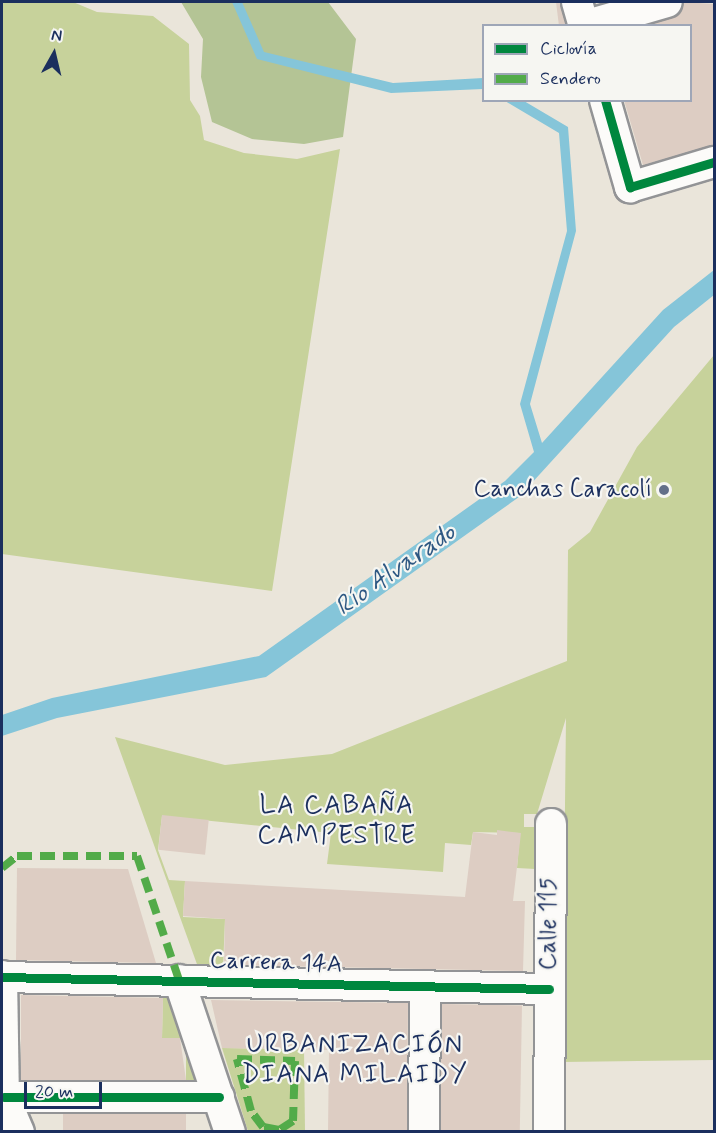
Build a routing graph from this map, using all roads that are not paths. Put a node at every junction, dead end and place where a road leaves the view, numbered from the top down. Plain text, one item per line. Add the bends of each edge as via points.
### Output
1 (577, 2) edge
2 (667, 2) edge
3 (583, 24) edge
4 (591, 24) edge
5 (606, 102) edge
6 (714, 162) edge
7 (551, 824) dead end
8 (2, 976) edge
9 (179, 980) junction
10 (425, 986) junction
11 (549, 989) junction
12 (4, 1097) junction
13 (219, 1097) junction
14 (13, 1131) edge
15 (230, 1131) edge
16 (424, 1131) edge
17 (549, 1131) edge

1 - 3 street
2 - 4 street
5 - 6 street via 630,187
7 - 11 street, Calle 115
8 - 9 street, Carrera 14A
8 - 12 street
9 - 10 street, Carrera 14A
9 - 13 street
10 - 11 street, Carrera 14A
10 - 16 street
11 - 17 street, Calle 115
12 - 13 street
12 - 14 street
13 - 15 street

